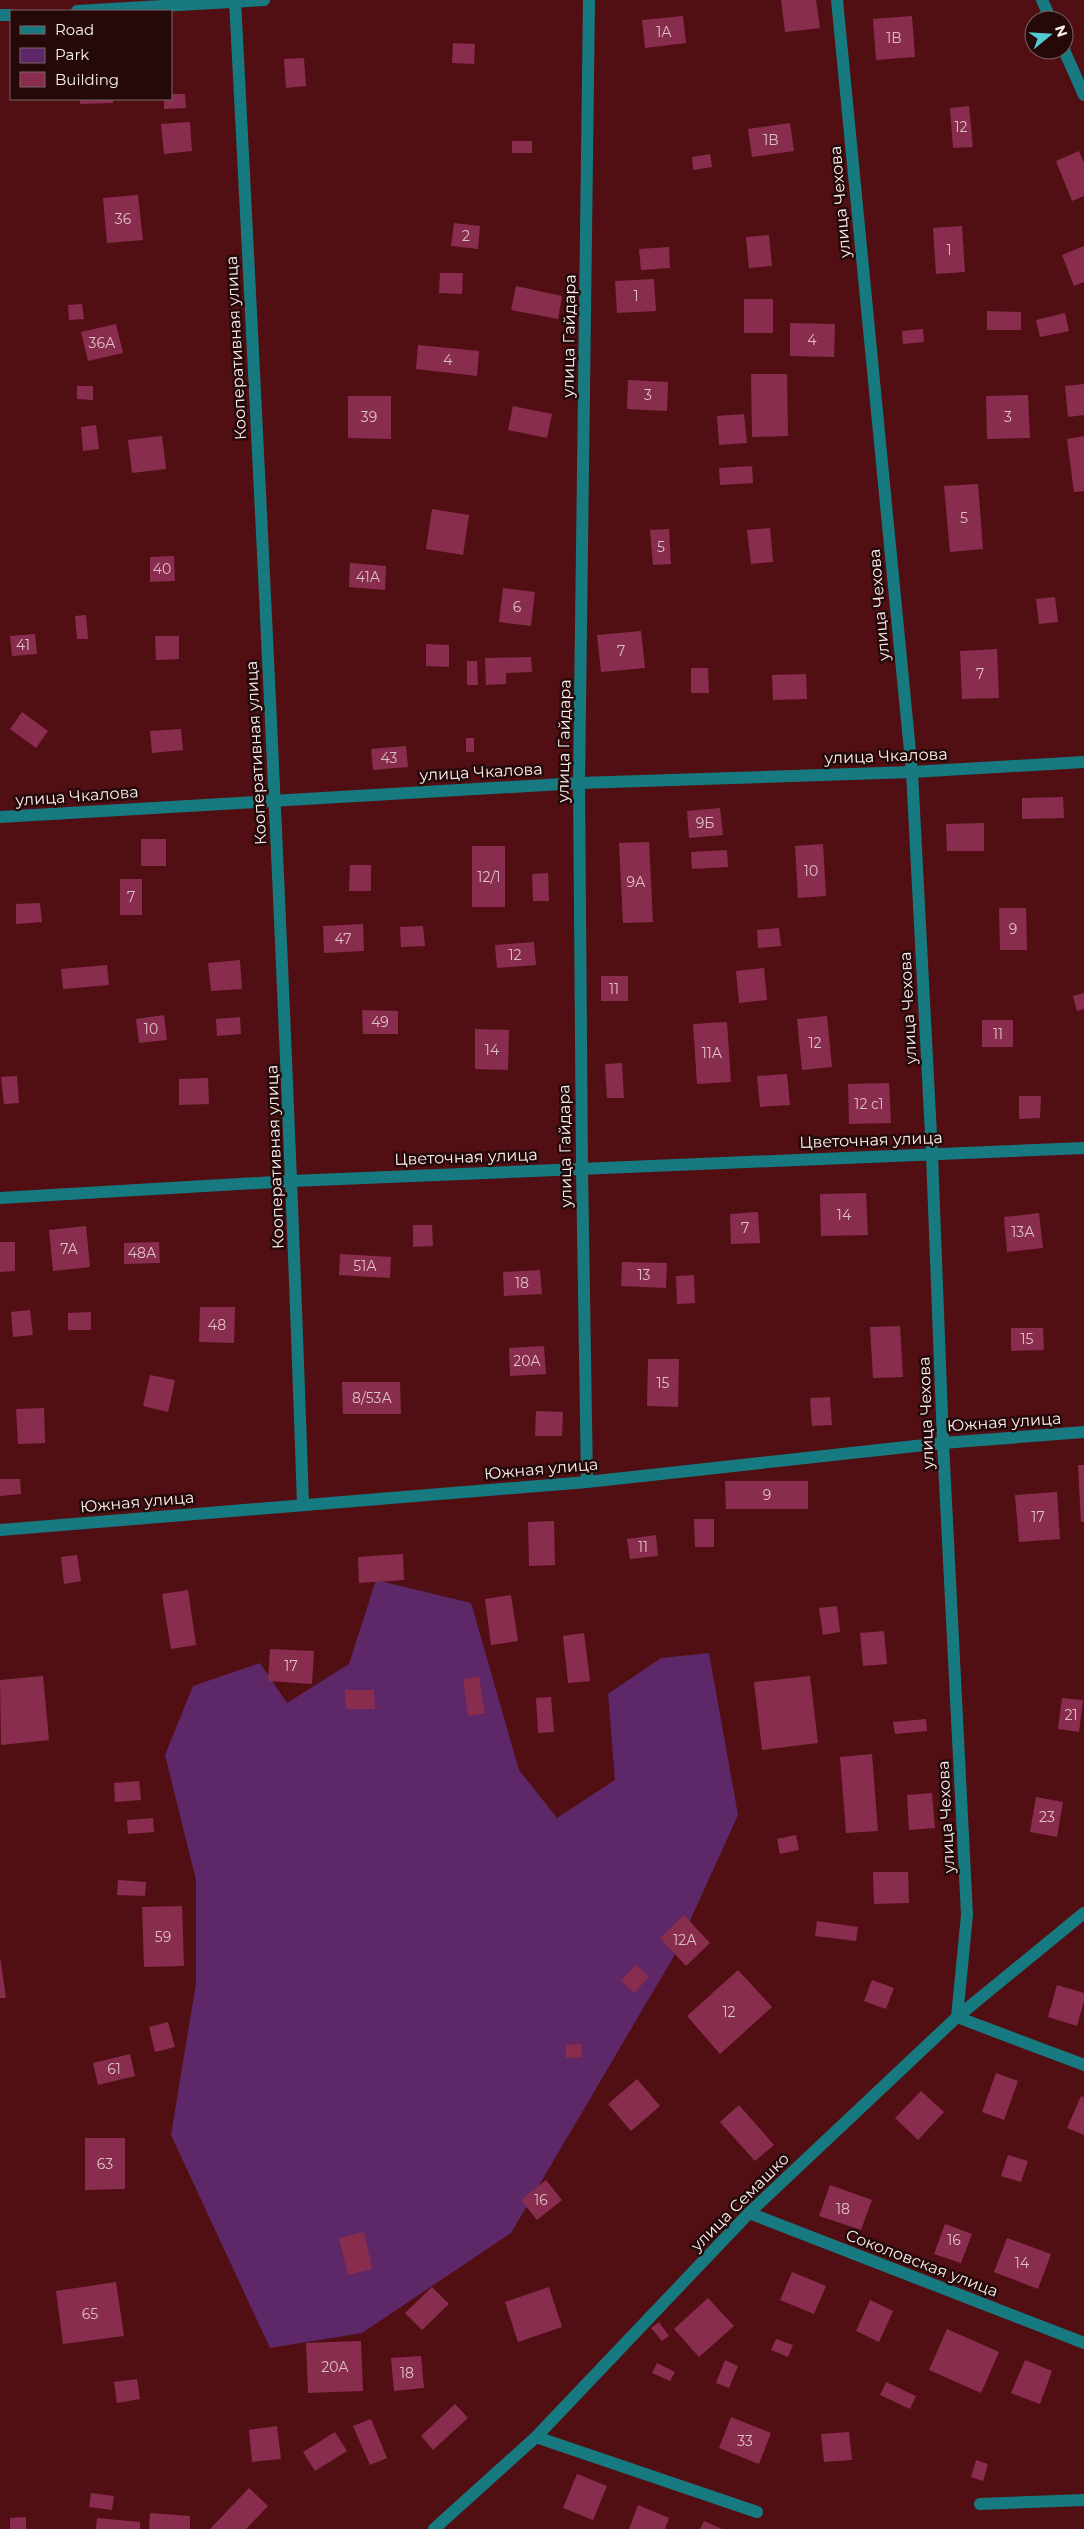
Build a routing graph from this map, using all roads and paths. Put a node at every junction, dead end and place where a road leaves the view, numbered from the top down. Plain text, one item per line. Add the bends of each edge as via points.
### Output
1 (264, 0) edge
2 (589, 0) edge
3 (837, 0) edge
4 (235, 1) edge
5 (93, 10) edge
6 (1068, 60) edge
7 (1084, 95) edge
8 (1084, 762) edge
9 (912, 772) junction
10 (579, 783) junction
11 (275, 800) junction
12 (0, 817) edge
13 (1084, 1148) edge
14 (932, 1154) junction
15 (582, 1168) junction
16 (292, 1181) junction
17 (0, 1198) edge
18 (1084, 1432) edge
19 (943, 1443) junction
20 (587, 1482) junction
21 (303, 1504) junction
22 (0, 1530) edge
23 (1084, 1913) edge
24 (957, 2017) junction
25 (1084, 2065) edge
26 (749, 2213) junction
27 (1084, 2342) edge
28 (536, 2437) junction
29 (1084, 2500) edge
30 (980, 2504) dead end
31 (757, 2512) dead end
32 (434, 2529) edge

1 - 4 street
2 - 10 street, улица Гайдара
3 - 9 street, улица Чехова
4 - 5 street
4 - 11 street, Кооперативная улица
6 - 7 street
8 - 9 street, улица Чкалова
9 - 10 street, улица Чкалова
9 - 14 street, улица Чехова
10 - 11 street, улица Чкалова
10 - 15 street, улица Гайдара
11 - 12 street, улица Чкалова
11 - 16 street, Кооперативная улица
13 - 14 street, Цветочная улица
14 - 15 street, Цветочная улица
14 - 19 street, улица Чехова
15 - 16 street, Цветочная улица
15 - 20 street, улица Гайдара
16 - 17 street, Цветочная улица
16 - 21 street, Кооперативная улица
18 - 19 street, Южная улица
19 - 20 street, Южная улица
19 - 24 street, улица Чехова via 967,1915
20 - 21 street, Южная улица
21 - 22 street, Южная улица
23 - 24 street, улица Семашко
24 - 25 street
24 - 26 street, улица Семашко
26 - 27 street, Соколовская улица
26 - 28 street, улица Семашко
28 - 31 street
28 - 32 street, улица Семашко
29 - 30 street

